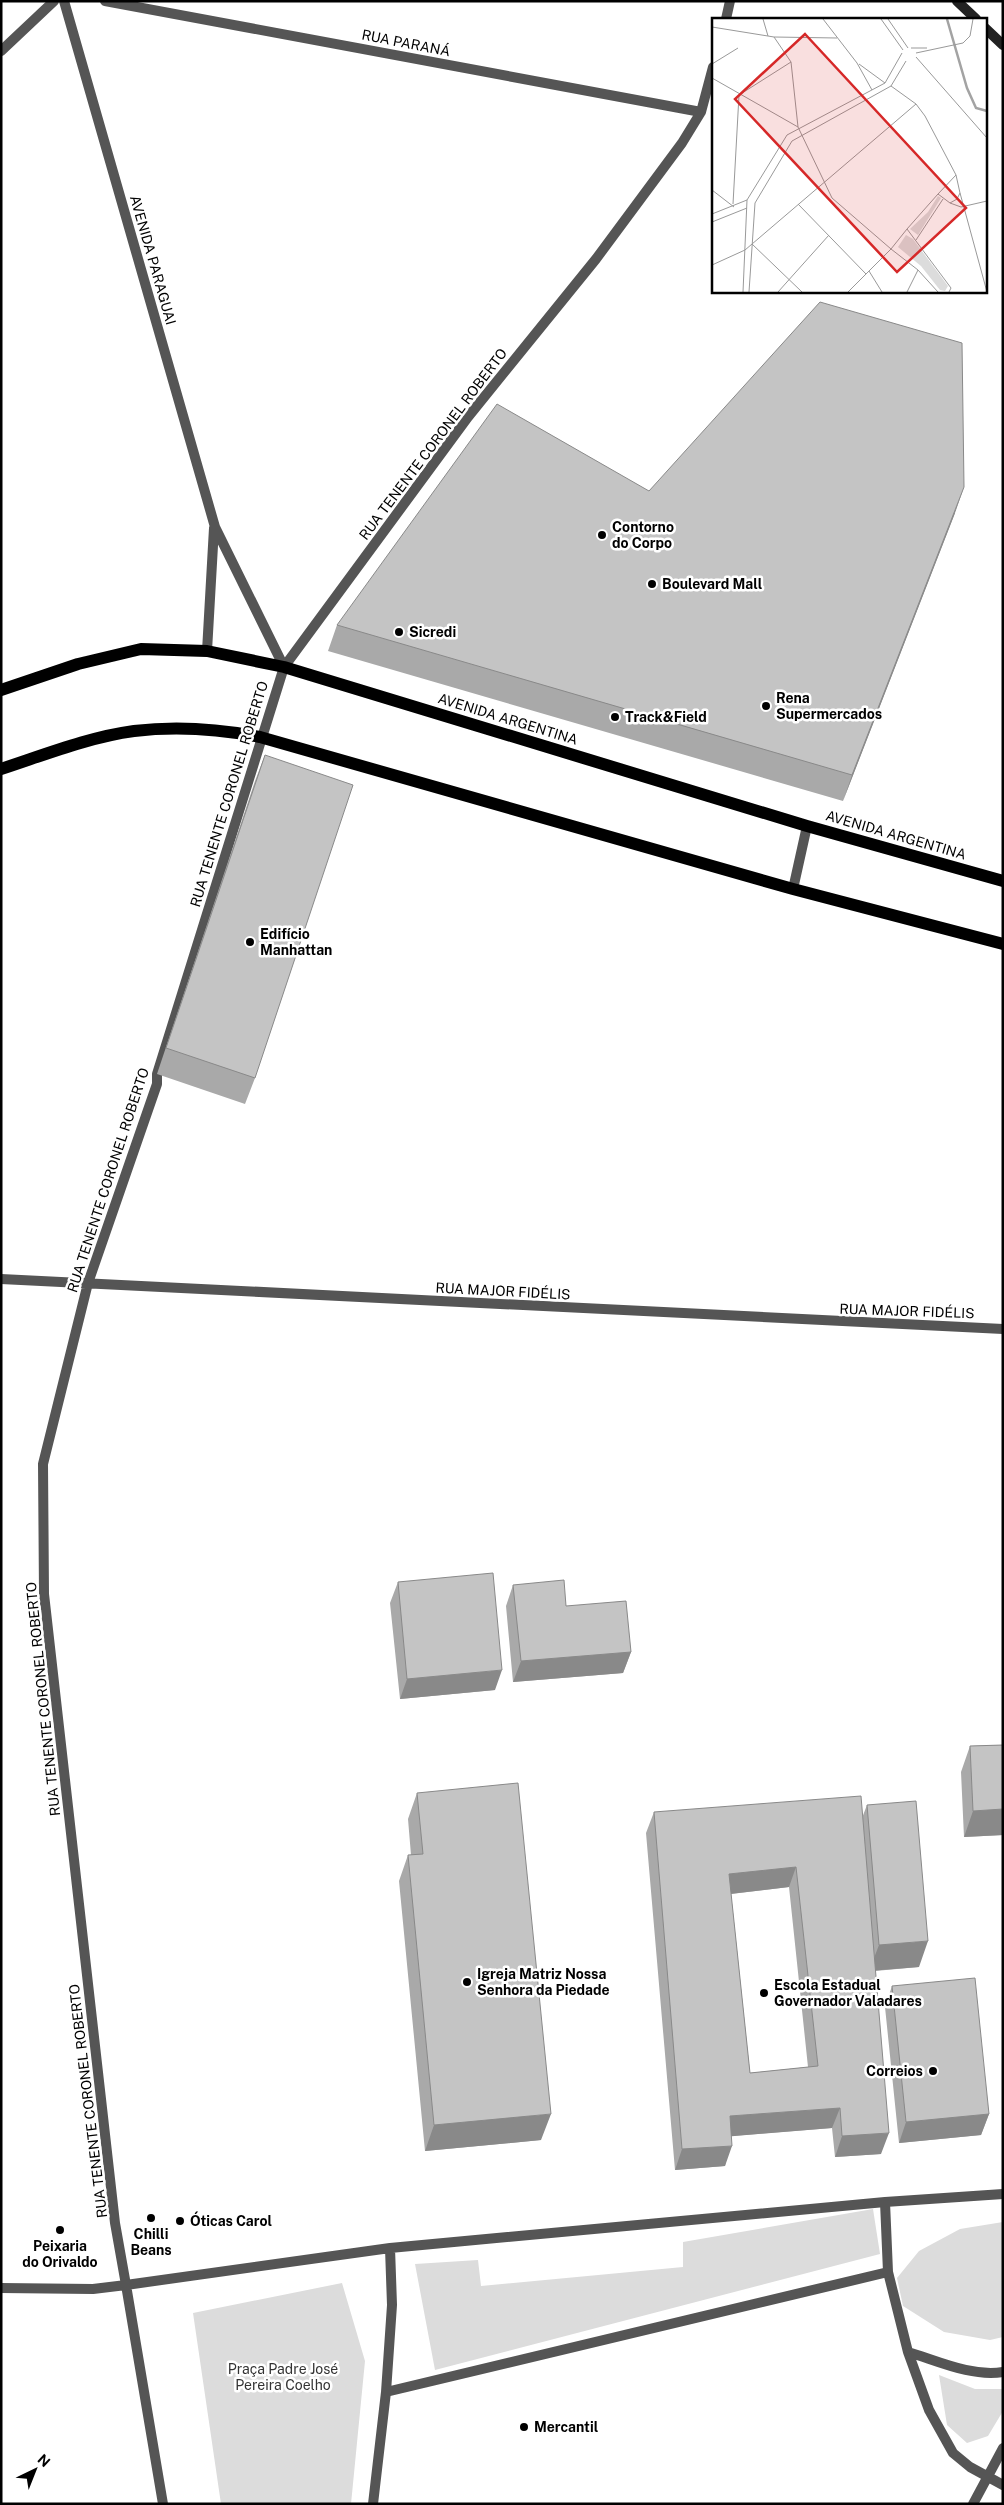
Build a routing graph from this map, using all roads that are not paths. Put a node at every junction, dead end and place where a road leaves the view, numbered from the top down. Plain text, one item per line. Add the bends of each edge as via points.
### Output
1 (54, 1) edge
2 (64, 1) edge
3 (105, 1) edge
4 (730, 1) edge
5 (957, 1) edge
6 (726, 18) edge
7 (975, 18) edge
8 (986, 29) edge
9 (1003, 45) edge
10 (1, 51) edge
11 (712, 71) edge
12 (701, 112) junction
13 (214, 527) junction
14 (207, 651) junction
15 (284, 667) junction
16 (1, 690) edge
17 (260, 737) junction
18 (1, 769) edge
19 (807, 826) junction
20 (1003, 881) edge
21 (793, 889) junction
22 (1003, 944) edge
23 (1, 1279) edge
24 (88, 1283) junction
25 (1003, 1328) edge
26 (1003, 2194) edge
27 (885, 2202) junction
28 (390, 2248) junction
29 (888, 2272) junction
30 (126, 2285) junction
31 (1, 2288) edge
32 (908, 2352) junction
33 (1003, 2372) edge
34 (386, 2392) junction
35 (1003, 2448) edge
36 (986, 2476) junction
37 (1003, 2485) edge
38 (163, 2504) edge
39 (373, 2504) edge
40 (973, 2504) edge

1 - 10 street
2 - 13 street, AVENIDA PARAGUAI
3 - 12 street, RUA PARANÁ
4 - 6 street
5 - 7 street
8 - 9 street
11 - 12 street, RUA TENENTE CORONEL ROBERTO
12 - 15 street, RUA TENENTE CORONEL ROBERTO via 682,143 596,258 468,417
13 - 14 street, AVENIDA PARAGUAI
13 - 15 street, AVENIDA PARAGUAI
14 - 15 main road, AVENIDA ARGENTINA
14 - 16 main road, AVENIDA ARGENTINA via 141,649 78,664
15 - 17 street, RUA TENENTE CORONEL ROBERTO
15 - 19 main road, AVENIDA ARGENTINA
17 - 18 main road via 220,729 134,731
17 - 21 main road
17 - 24 street, RUA TENENTE CORONEL ROBERTO via 157,1074 157,1084
19 - 20 main road, AVENIDA ARGENTINA
19 - 21 street
21 - 22 main road
23 - 24 street, RUA MAJOR FIDÉLIS
24 - 25 street, RUA MAJOR FIDÉLIS
24 - 30 street, RUA TENENTE CORONEL ROBERTO via 43,1464 44,1594 115,2223
26 - 27 street
27 - 28 street
27 - 29 street
28 - 30 street
28 - 34 street via 392,2305
29 - 32 street
29 - 34 street
30 - 31 street via 93,2289
30 - 38 street
32 - 33 street via 960,2369 993,2374
32 - 36 street via 929,2410 953,2453
34 - 39 street
35 - 36 street
36 - 37 street
36 - 40 street

